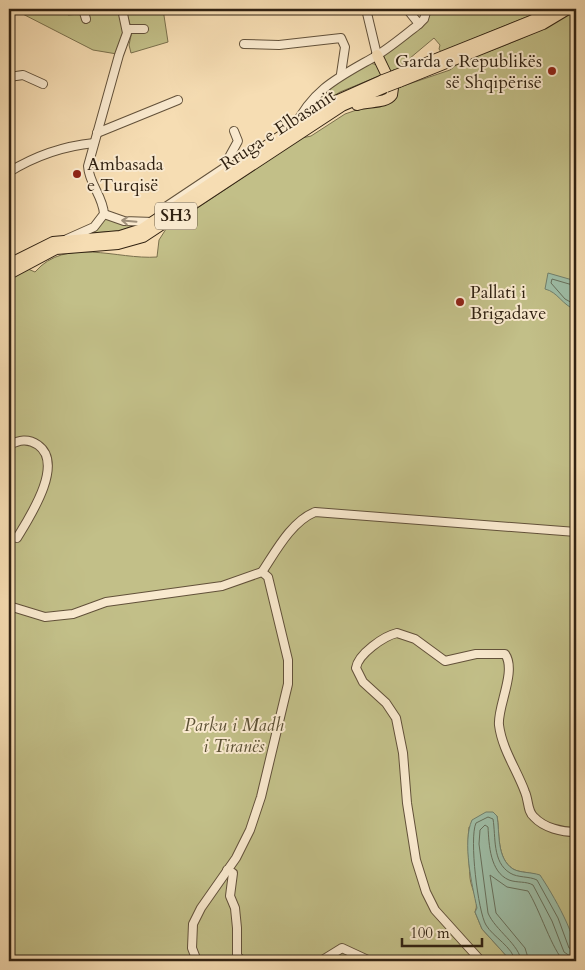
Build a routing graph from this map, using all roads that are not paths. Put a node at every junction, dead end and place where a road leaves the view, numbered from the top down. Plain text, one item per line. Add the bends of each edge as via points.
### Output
1 (83, 9) edge
2 (122, 9) edge
3 (366, 9) edge
4 (407, 9) edge
5 (427, 9) edge
6 (555, 9) edge
7 (568, 9) edge
8 (86, 19) dead end
9 (419, 24) junction
10 (127, 29) junction
11 (144, 29) dead end
12 (244, 44) dead end
13 (378, 55) junction
14 (341, 74) junction
15 (9, 77) edge
16 (398, 79) junction
17 (43, 84) dead end
18 (385, 84) junction
19 (178, 100) dead end
20 (326, 116) junction
21 (294, 129) junction
22 (234, 131) dead end
23 (97, 134) junction
24 (94, 143) junction
25 (229, 168) junction
26 (9, 172) edge
27 (104, 214) junction
28 (157, 221) junction
29 (66, 239) junction
30 (9, 264) edge
31 (9, 274) edge
32 (9, 445) edge
33 (576, 532) edge
34 (17, 538) dead end
35 (262, 572) junction
36 (9, 606) edge
37 (576, 832) edge
38 (228, 870) junction
39 (239, 959) edge
40 (197, 961) edge
41 (321, 961) edge
42 (370, 961) edge
43 (481, 961) edge

1 - 8 street
2 - 10 street
3 - 13 street
4 - 9 street
5 - 9 street
6 - 16 main road, Rruga e Elbasanit / SH3
7 - 16 main road, Rruga e Elbasanit / SH3 via 543,24
9 - 13 street
10 - 11 street
10 - 23 street
12 - 14 street via 279,45 341,38 345,47
13 - 14 street
13 - 20 main road via 393,88 390,98
14 - 21 street via 308,105
15 - 17 street via 22,75
16 - 18 main road, Rruga e Elbasanit / SH3, bridge
18 - 20 main road, Rruga e Elbasanit / SH3
18 - 21 main road, Rruga e Elbasanit / SH3 via 341,98
19 - 23 street
20 - 31 main road, Rruga e Elbasanit / SH3 via 143,237 118,244 56,249
21 - 25 main road, Rruga e Elbasanit / SH3
22 - 25 street via 238,141 229,158
23 - 24 street
24 - 26 street via 44,155
24 - 27 street via 88,173 102,201
25 - 28 main road, Rruga e Elbasanit / SH3
28 -> 27 street via 124,221
27 - 29 street via 94,227
28 - 29 main road, Rruga e Elbasanit / SH3 via 120,236
29 - 30 main road, Rruga e Elbasanit / SH3 via 43,246
32 - 34 street via 21,440 35,443 45,452 47,465 41,495
33 - 35 street via 315,512 304,517 292,530
35 - 36 street via 222,586 106,602 73,614 45,617
35 - 38 street via 268,576 288,660 288,684 261,797 250,830
37 - 43 street via 558,830 534,818 511,765 499,725 508,669 505,654 476,654 445,661 414,639 398,633 361,658 356,668 360,678 386,703 396,718 416,860 423,884 435,910
38 - 39 street via 234,877 230,896 235,908
38 - 40 street via 193,924 192,948
41 - 42 street via 342,948

